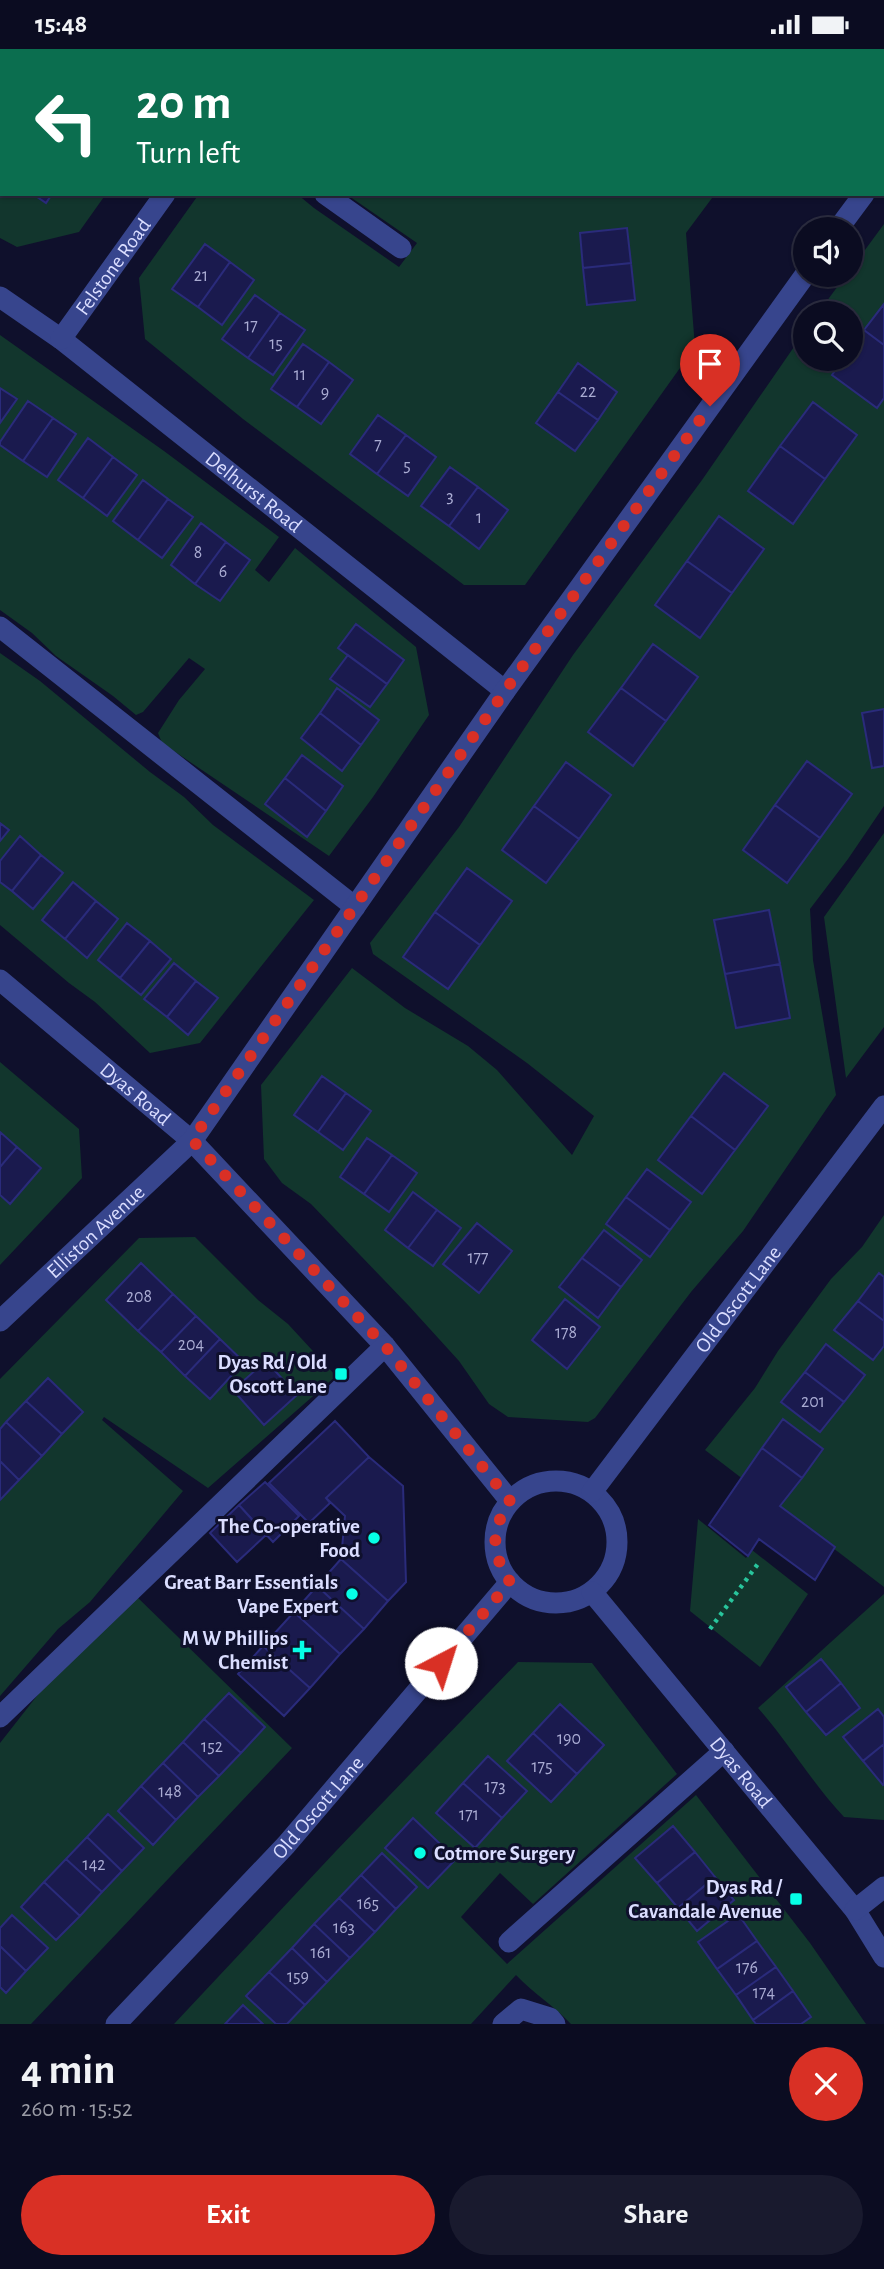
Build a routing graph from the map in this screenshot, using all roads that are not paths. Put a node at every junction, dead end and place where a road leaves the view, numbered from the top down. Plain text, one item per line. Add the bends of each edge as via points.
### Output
1 (164, 196) edge
2 (328, 196) edge
3 (862, 196) edge
4 (847, 217) edge
5 (401, 248) dead end
6 (796, 287) edge
7 (0, 297) edge
8 (61, 339) junction
9 (0, 627) edge
10 (505, 691) junction
11 (355, 907) junction
12 (0, 979) edge
13 (884, 1106) edge
14 (192, 1140) junction
15 (0, 1321) edge
16 (385, 1346) junction
17 (592, 1492) junction
18 (510, 1501) junction
19 (510, 1582) junction
20 (592, 1592) junction
21 (0, 1717) edge
22 (724, 1751) junction
23 (884, 1887) edge
24 (855, 1910) junction
25 (509, 1942) dead end
26 (884, 1957) edge
27 (116, 2024) edge
28 (503, 2024) edge
29 (555, 2024) edge

1 - 8 street, Felstone Road
2 - 5 street
3 - 4 street
6 - 10 street, Elliston Avenue
7 - 8 street, Delhurst Road
8 - 10 street, Delhurst Road
9 - 11 street
10 - 11 street, Elliston Avenue
11 - 14 street, Elliston Avenue
12 - 14 street, Dyas Road
13 - 17 street, Old Oscott Lane
14 - 15 street, Elliston Avenue
14 - 16 street, Dyas Road
16 - 18 street, Dyas Road
16 - 21 street
17 - 18 street via 577,1484 540,1482
17 - 20 street via 611,1514 618,1542 615,1561
18 - 19 street via 495,1533 496,1551
19 - 20 street via 541,1601 576,1600
19 - 27 street, Old Oscott Lane via 286,1845
20 - 22 street, Dyas Road
22 - 24 street, Dyas Road
22 - 25 street
23 - 24 street
24 - 26 street, Dyas Road
28 - 29 street via 521,2009

